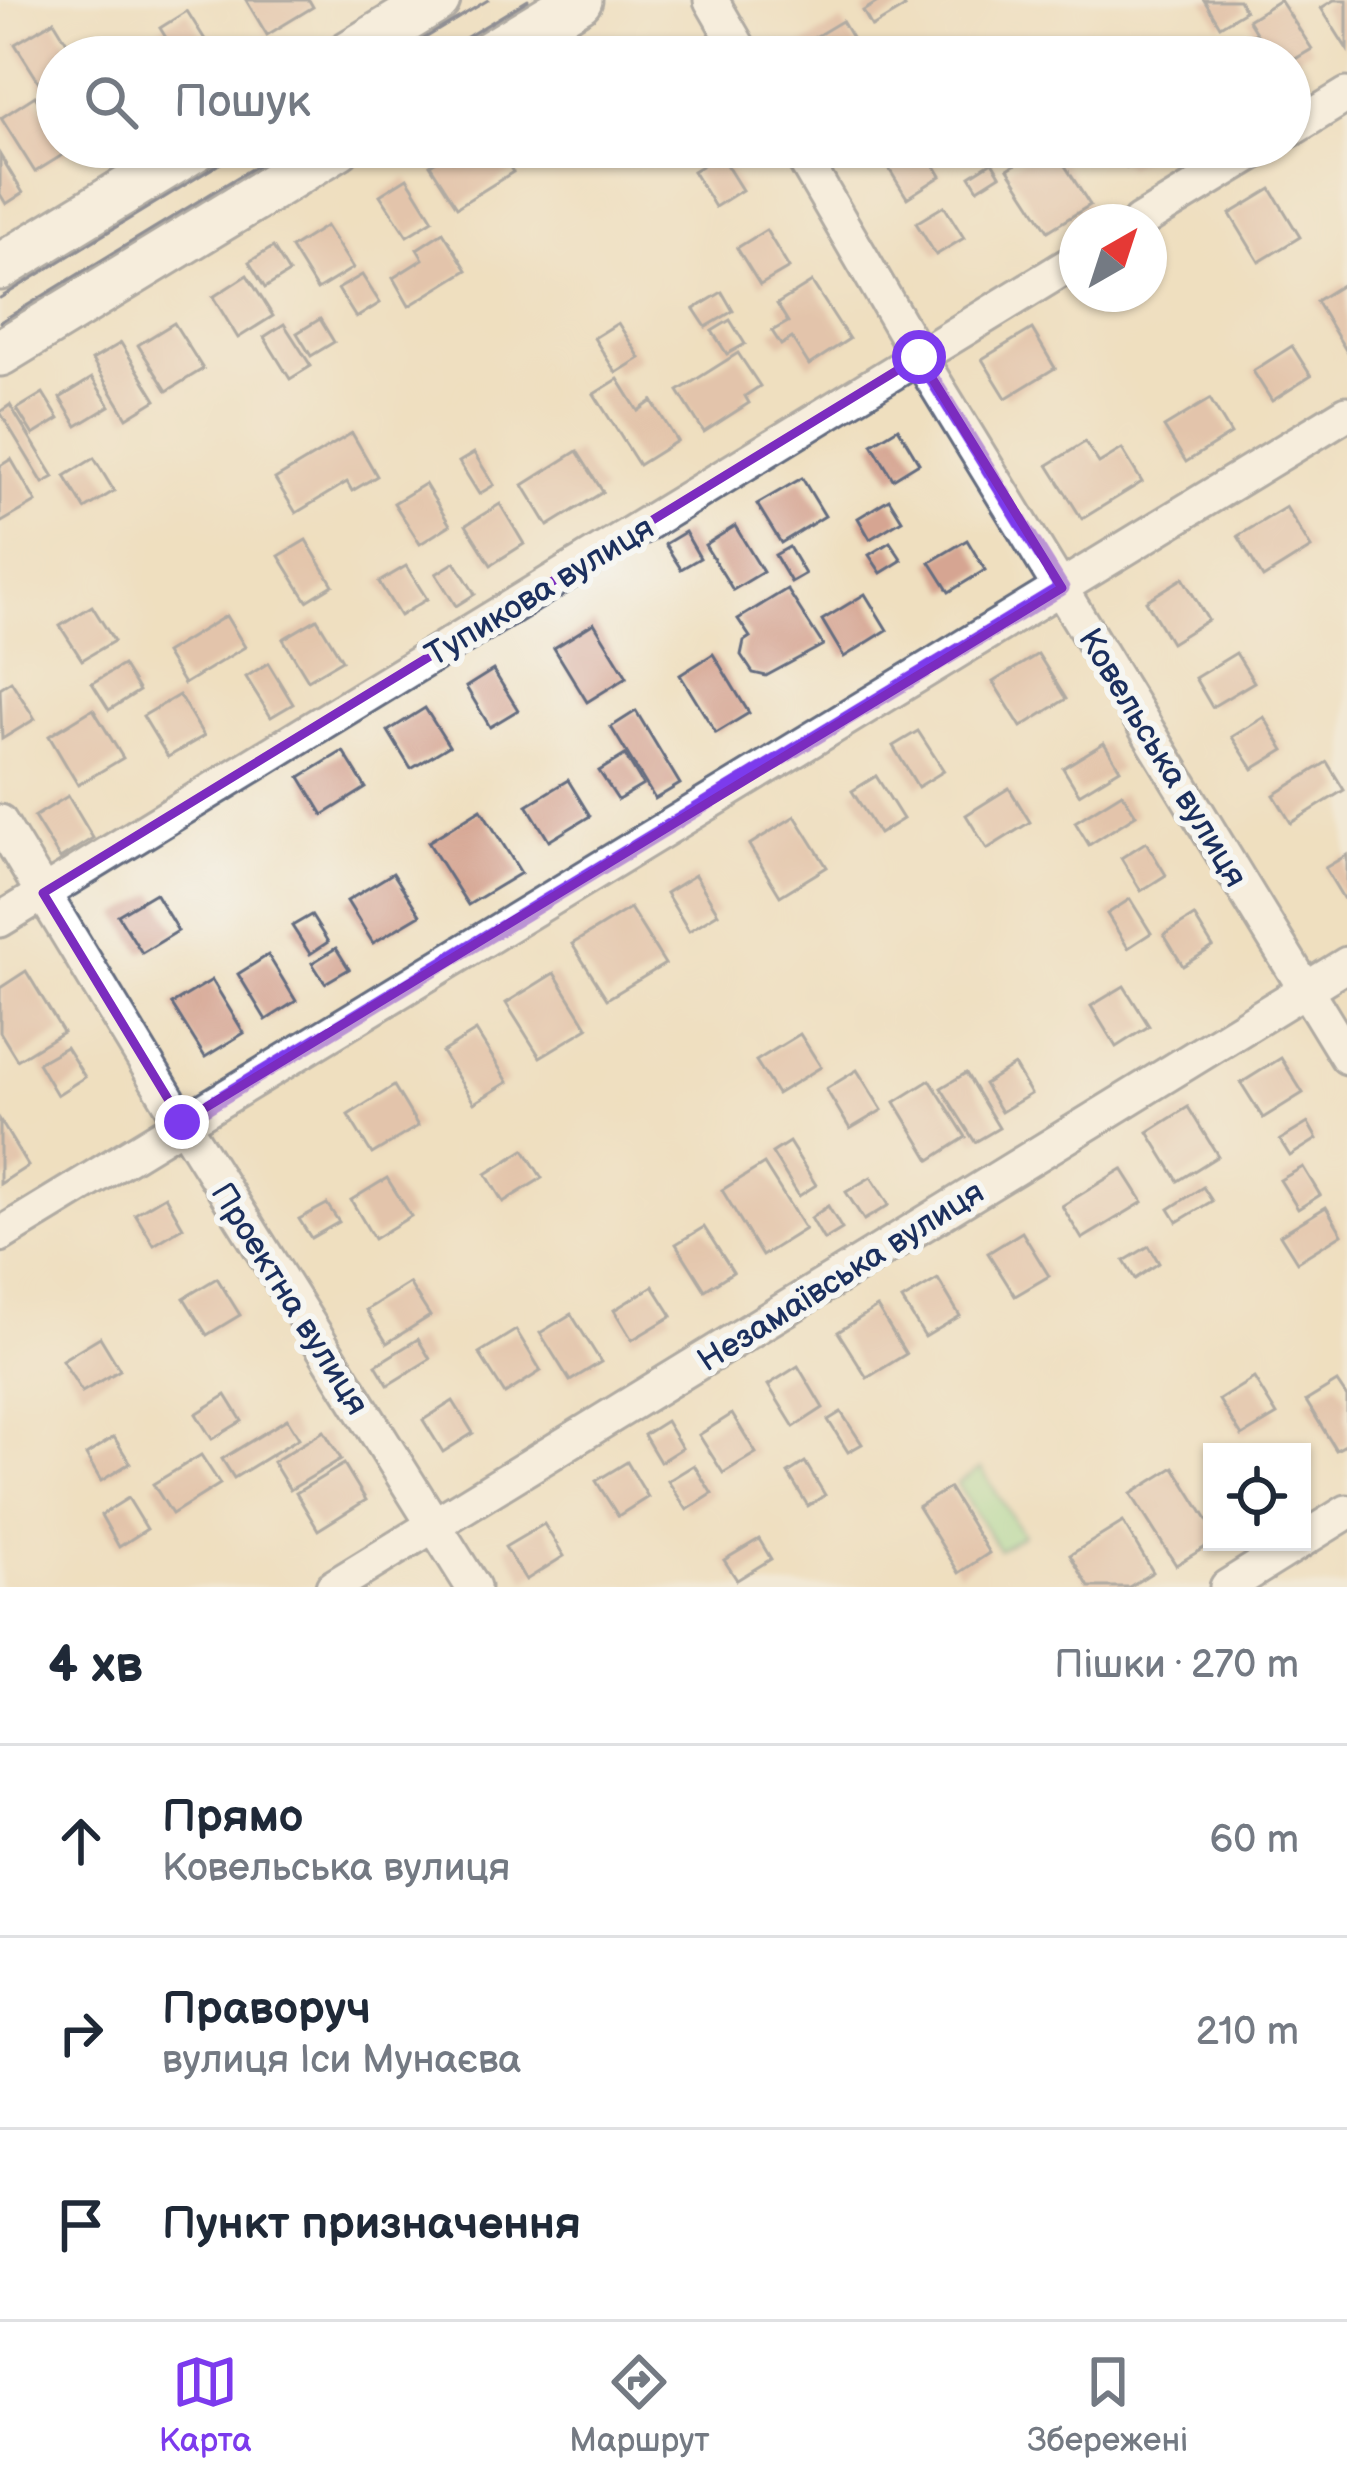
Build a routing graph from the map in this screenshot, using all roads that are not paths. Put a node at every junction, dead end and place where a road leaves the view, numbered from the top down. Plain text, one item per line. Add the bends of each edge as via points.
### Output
1 (437, 0) edge
2 (579, 0) edge
3 (711, 0) edge
4 (378, 36) edge
5 (520, 36) edge
6 (732, 36) edge
7 (1347, 95) edge
8 (1311, 117) edge
9 (162, 168) edge
10 (304, 168) edge
11 (809, 168) edge
12 (1228, 168) edge
13 (1167, 205) edge
14 (0, 267) edge
15 (1059, 271) edge
16 (0, 353) edge
17 (919, 357) junction
18 (1347, 413) edge
19 (1062, 588) junction
20 (0, 822) edge
21 (44, 893) junction
22 (0, 920) edge
23 (1347, 964) edge
24 (1305, 990) junction
25 (1347, 1057) edge
26 (182, 1122) junction
27 (0, 1235) edge
28 (1347, 1512) edge
29 (434, 1524) junction
30 (1311, 1535) edge
31 (1285, 1551) edge
32 (333, 1587) edge
33 (473, 1587) edge
34 (1227, 1587) edge

1 - 4 main road
2 - 5 main road
3 - 6 street
7 - 8 street
9 - 14 main road
10 - 16 main road
11 - 17 street, Ковельська вулиця
12 - 13 street
15 - 17 street, Тупикова вулиця
17 - 19 street, Ковельська вулиця
17 - 21 street, Тупикова вулиця
18 - 19 street
19 - 24 street, Ковельська вулиця
19 - 26 street
20 - 21 street, Проектна вулиця
21 - 22 street, Тупикова вулиця
21 - 26 street, Проектна вулиця
23 - 24 street, Незамаївська вулиця
24 - 25 street, Ковельська вулиця
24 - 29 street, Незамаївська вулиця
26 - 27 street
26 - 29 street, Проектна вулиця
28 - 30 street
29 - 32 street, Незамаївська вулиця
29 - 33 street, Проектна вулиця
31 - 34 street

